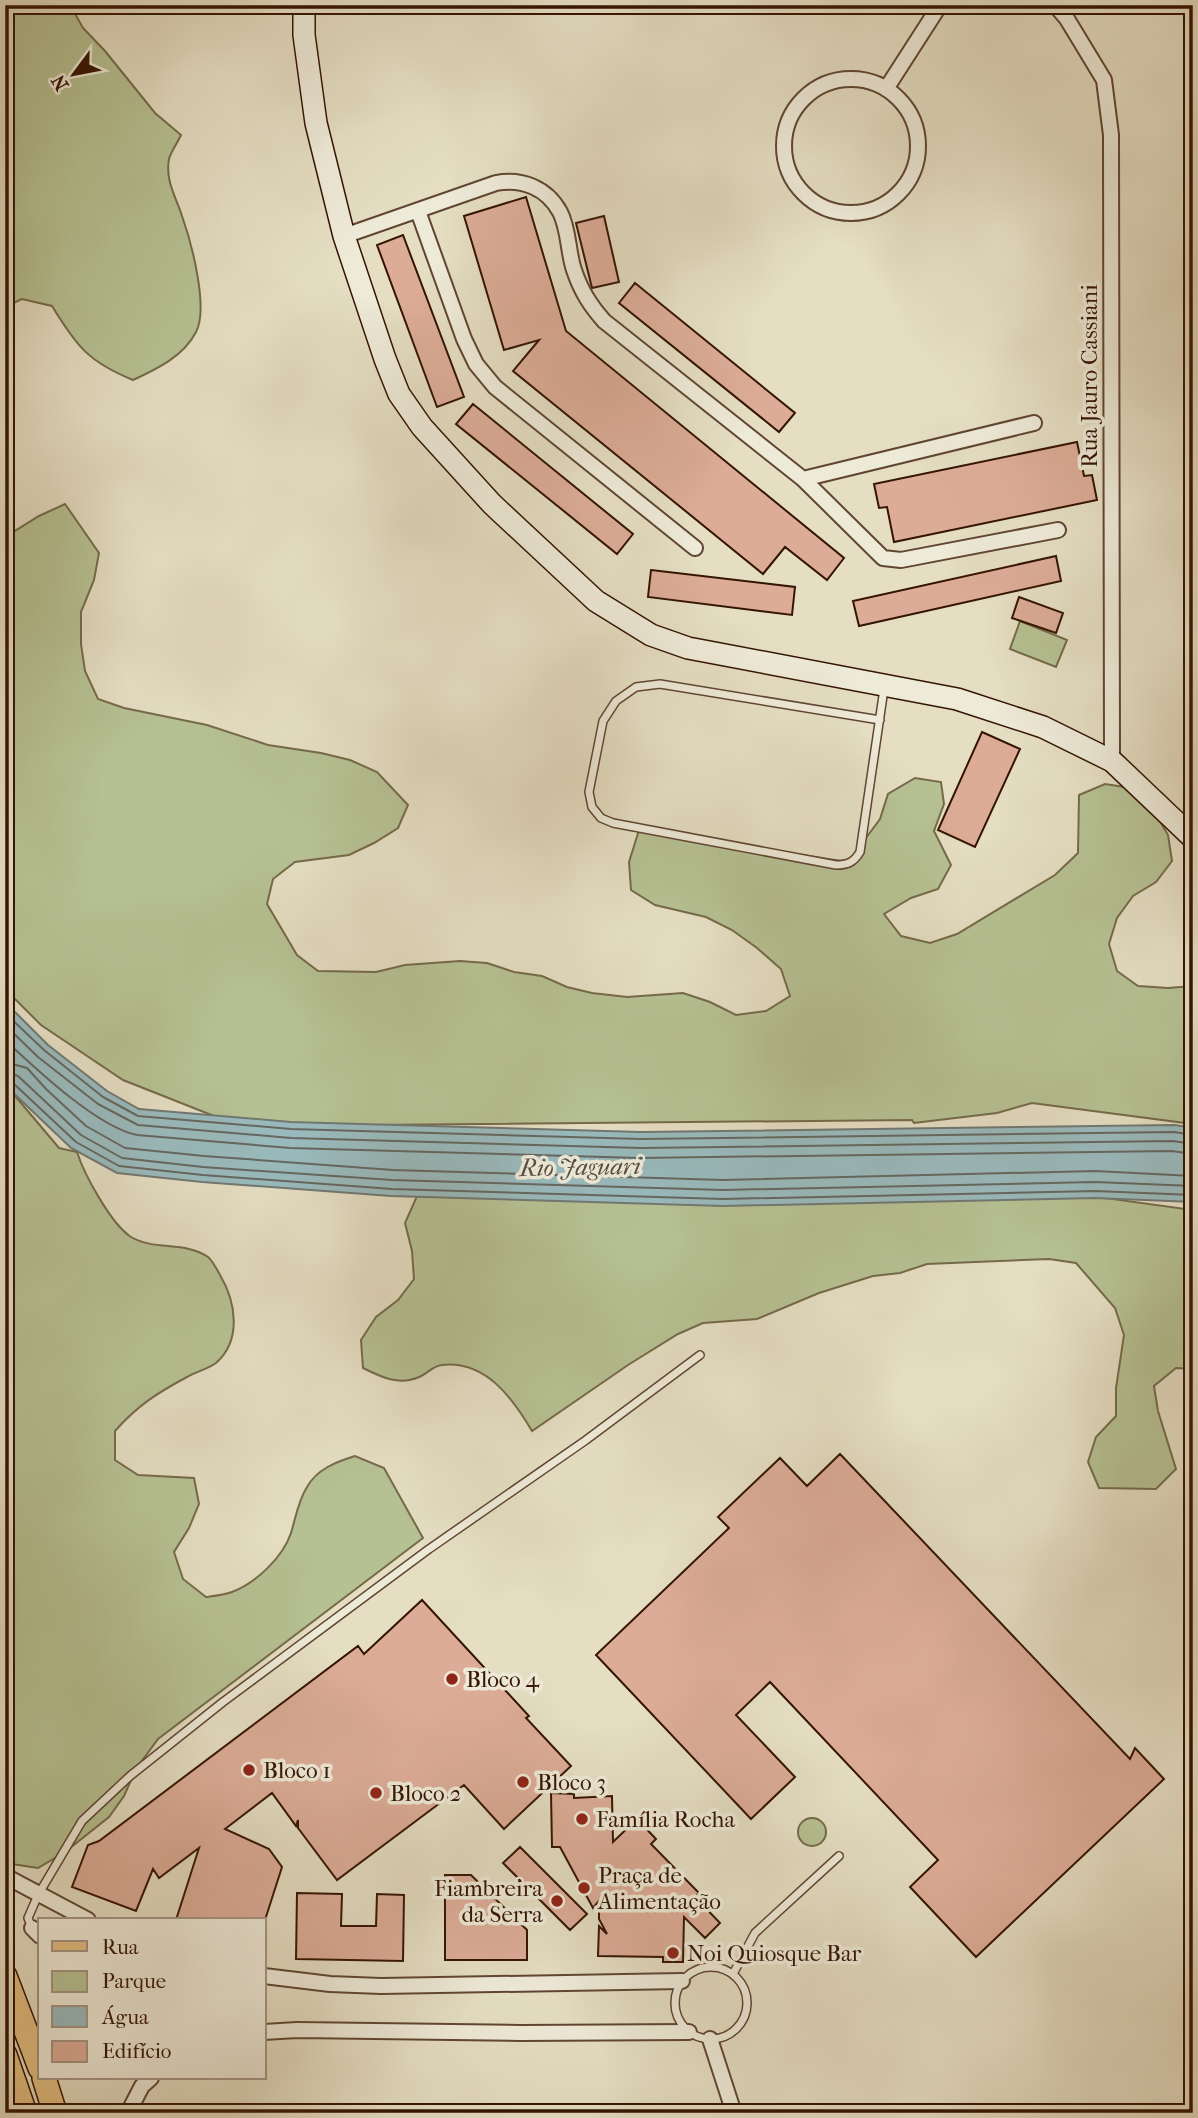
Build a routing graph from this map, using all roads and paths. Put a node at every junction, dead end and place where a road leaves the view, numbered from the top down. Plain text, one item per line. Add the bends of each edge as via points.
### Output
1 (304, 5) edge
2 (940, 5) edge
3 (1055, 5) edge
4 (886, 89) junction
5 (418, 211) junction
6 (344, 236) junction
7 (1034, 424) dead end
8 (803, 480) junction
9 (1058, 530) dead end
10 (695, 548) dead end
11 (885, 685) junction
12 (880, 720) junction
13 (1112, 761) junction
14 (1193, 838) edge
15 (700, 1354) dead end
16 (839, 1856) dead end
17 (5, 1877) edge
18 (38, 1895) junction
19 (84, 1918) edge
20 (36, 1932) edge
21 (733, 1974) junction
22 (5, 1976) edge
23 (266, 1976) edge
24 (682, 1981) junction
25 (266, 2023) edge
26 (298, 2030) junction
27 (266, 2032) edge
28 (689, 2032) junction
29 (710, 2039) junction
30 (5, 2055) edge
31 (38, 2063) edge
32 (45, 2080) edge
33 (150, 2080) edge
34 (25, 2113) edge
35 (55, 2113) edge
36 (128, 2113) edge
37 (734, 2113) edge

1 - 6 street via 316,123
2 - 4 street
3 - 13 street, Rua Jauro Cassiani via 1104,80 1111,135
4 - 4 street via 868,81 829,83 811,92 788,123 786,163 806,197 825,209 869,212 890,202 916,167 919,145 914,123 903,103
5 - 6 street
5 - 8 street via 503,181 527,182 537,188 561,213 585,300 604,321
5 - 10 street via 464,339 482,372
6 - 11 street via 389,371 422,428 492,504 596,601 651,635 688,648
7 - 8 street
8 - 9 street via 883,558 901,560
11 - 12 lane
11 - 13 street via 957,699 1043,727
12 - 12 lane via 860,852 846,865 613,823 592,807 589,792 603,721 616,701 636,687 660,684
13 - 14 street
15 - 18 lane via 429,1549 130,1776 82,1821
16 - 21 lane via 755,1933
17 - 18 street
18 - 19 street
18 - 20 lane via 28,1918
21 - 24 lane via 723,1968 701,1968
21 - 29 lane via 746,1992 746,2015 732,2033
22 - 31 main road
23 - 24 street via 381,1986
24 - 28 lane via 676,2013
25 - 26 street
26 - 27 street
26 - 28 street
28 - 29 lane
29 - 37 street
30 - 34 main road
32 - 35 main road
33 - 36 street

